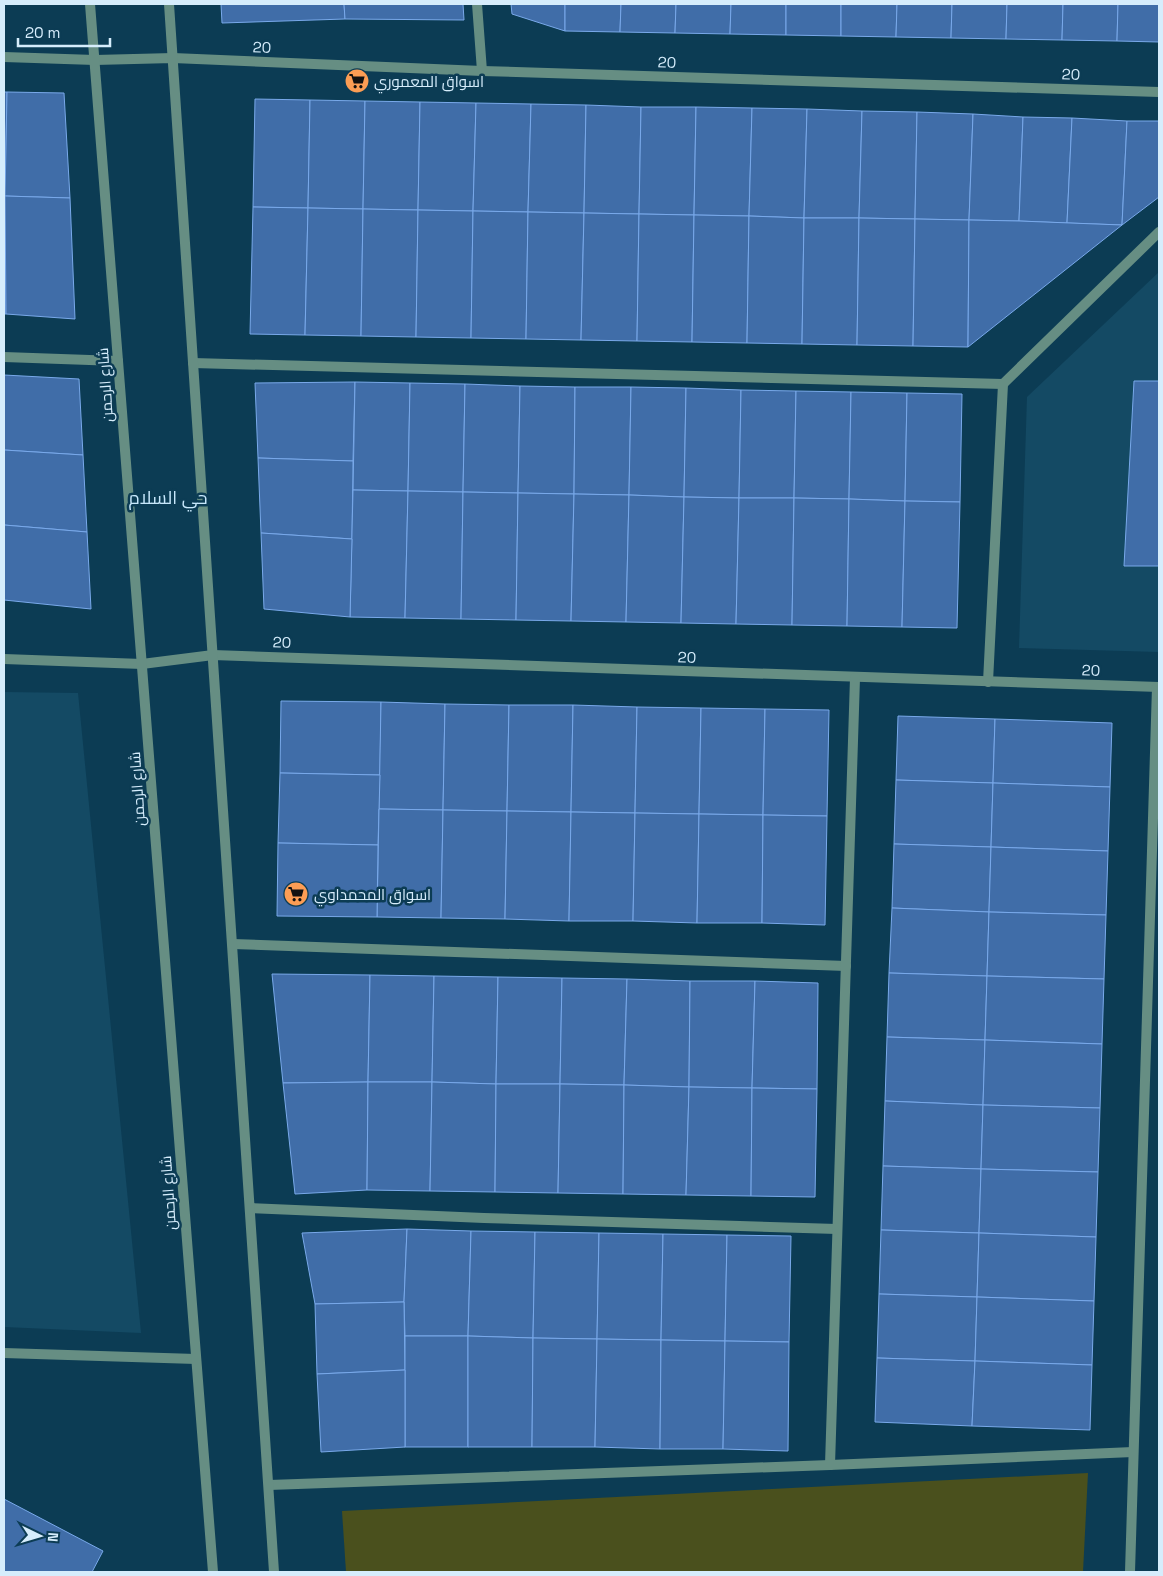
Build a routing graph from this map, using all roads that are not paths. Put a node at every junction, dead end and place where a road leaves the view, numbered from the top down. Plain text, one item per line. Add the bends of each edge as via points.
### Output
1 (90, 4) edge
2 (169, 4) edge
3 (477, 4) edge
4 (4, 57) edge
5 (173, 58) junction
6 (95, 60) junction
7 (482, 72) junction
8 (1159, 92) edge
9 (1159, 232) edge
10 (4, 357) edge
11 (118, 361) junction
12 (193, 363) junction
13 (1003, 384) junction
14 (213, 655) junction
15 (4, 659) edge
16 (142, 664) junction
17 (855, 678) junction
18 (988, 682) junction
19 (1158, 687) edge
20 (233, 944) junction
21 (846, 966) junction
22 (1148, 993) junction
23 (1159, 994) edge
24 (250, 1208) junction
25 (837, 1229) junction
26 (4, 1353) edge
27 (196, 1359) junction
28 (1134, 1452) junction
29 (830, 1465) junction
30 (269, 1485) junction
31 (213, 1572) edge
32 (274, 1572) edge
33 (1130, 1572) edge

1 - 6 street, شارع الرحمن
2 - 5 street
3 - 7 street
4 - 6 street
5 - 6 street, 20
5 - 7 street, 20
5 - 12 street
6 - 11 street, شارع الرحمن
7 - 8 street, 20
9 - 13 street
10 - 11 street
11 - 16 street, شارع الرحمن
12 - 13 street
12 - 14 street
13 - 18 street
14 - 16 street, 20
14 - 17 street, 20
14 - 20 street
15 - 16 street
16 - 27 street, شارع الرحمن
17 - 18 street, 20
17 - 21 street
18 - 19 street, 20
19 - 22 street
20 - 21 street
20 - 24 street
21 - 25 street
22 - 23 street
22 - 28 street
24 - 25 street
24 - 30 street
25 - 29 street
26 - 27 street
27 - 31 street, شارع الرحمن
28 - 29 street
28 - 33 street
29 - 30 street
30 - 32 street

